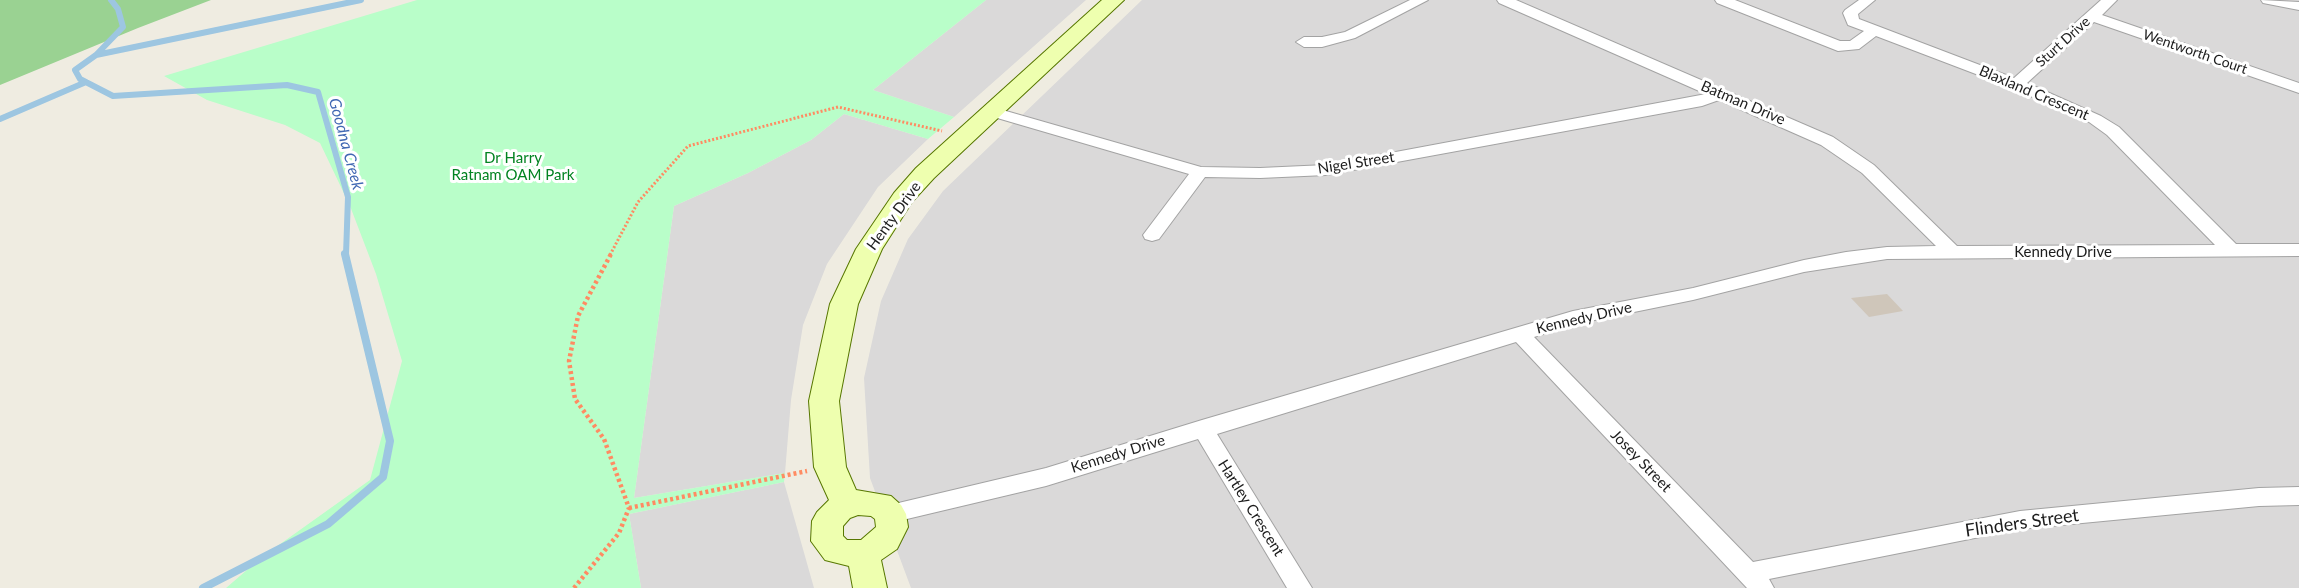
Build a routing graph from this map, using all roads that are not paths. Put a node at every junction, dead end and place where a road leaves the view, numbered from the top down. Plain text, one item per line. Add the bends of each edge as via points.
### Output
1 (1114, 0) edge
2 (1421, 0) edge
3 (1504, 0) edge
4 (1722, 0) edge
5 (1868, 0) edge
6 (2110, 0) edge
7 (2268, 0) edge
8 (2299, 6) edge
9 (2092, 16) junction
10 (1875, 30) junction
11 (1304, 42) dead end
12 (2016, 84) junction
13 (2299, 88) edge
14 (1720, 94) junction
15 (993, 112) junction
16 (1200, 172) junction
17 (1152, 235) dead end
18 (2299, 249) edge
19 (2231, 250) junction
20 (1952, 252) junction
21 (1520, 334) junction
22 (1202, 428) junction
23 (2299, 496) edge
24 (847, 505) junction
25 (890, 514) junction
26 (862, 553) junction
27 (1755, 581) edge
28 (870, 588) edge
29 (1300, 588) edge

1 - 15 street, Henty Drive
2 - 11 street via 1350,35
3 - 14 street, Batman Drive
4 - 10 street via 1838,46 1854,46
5 - 10 street, Blaxland Crescent via 1850,13 1853,22
6 - 9 street, Sturt Drive
7 - 8 street
9 - 12 street, Sturt Drive
9 - 13 street, Wentworth Court
10 - 12 street, Blaxland Crescent
12 - 19 street, Blaxland Crescent via 2062,102 2113,132
14 - 16 street, Nigel Street via 1702,102 1326,170
14 - 20 street, Batman Drive via 1842,149
15 - 16 street, Nigel Street
15 - 24 street, Henty Drive via 903,198 869,249 844,304 824,401 830,467
16 - 17 street
18 - 19 street, Kennedy Drive
19 - 20 street, Kennedy Drive
20 - 21 street, Kennedy Drive via 1846,258 1573,318
21 - 22 street, Kennedy Drive
21 - 27 street, Josey Street
22 - 25 street, Kennedy Drive via 1046,477
22 - 29 street, Hartley Crescent
23 - 27 street, Flinders Street via 2020,520
24 - 25 street via 872,502
24 - 26 street via 828,521 827,541 845,553
25 - 26 street via 892,527 885,540
26 - 28 street

